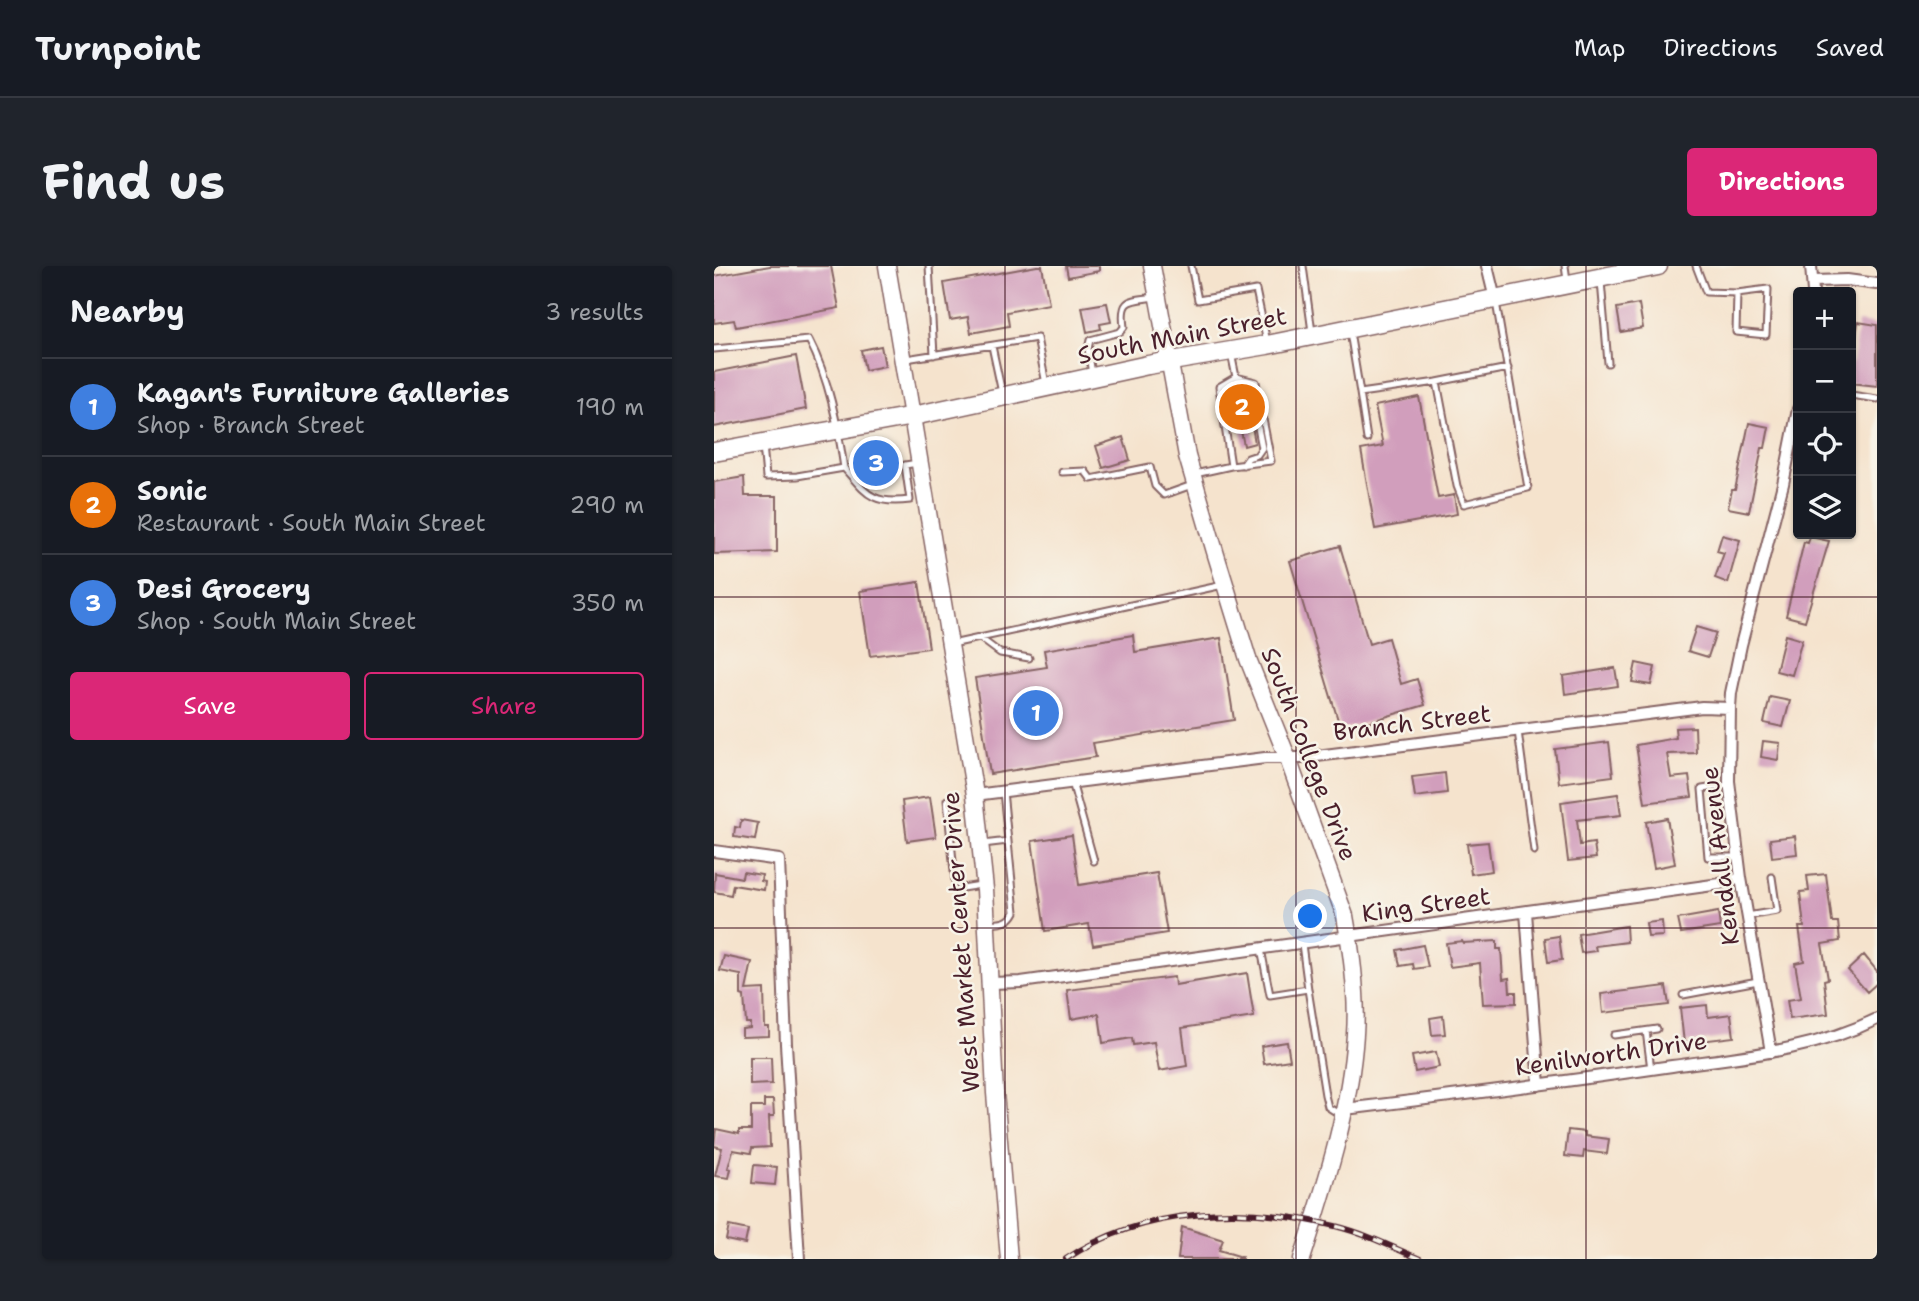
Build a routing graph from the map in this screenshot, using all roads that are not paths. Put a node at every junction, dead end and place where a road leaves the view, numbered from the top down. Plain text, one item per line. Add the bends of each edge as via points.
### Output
1 (887, 266) edge
2 (929, 266) edge
3 (1152, 266) edge
4 (1191, 266) edge
5 (1303, 266) edge
6 (1487, 266) edge
7 (1658, 266) edge
8 (1696, 266) edge
9 (1811, 266) edge
10 (1566, 275) edge
11 (1600, 277) junction
12 (1877, 284) edge
13 (1813, 287) edge
14 (1737, 293) junction
15 (1158, 296) junction
16 (1495, 299) junction
17 (1350, 328) junction
18 (1313, 335) junction
19 (1267, 345) junction
20 (992, 346) junction
21 (714, 349) edge
22 (1230, 351) junction
23 (934, 355) junction
24 (903, 360) junction
25 (1171, 361) junction
26 (1608, 363) dead end
27 (1508, 368) junction
28 (1092, 377) junction
29 (1236, 377) junction
30 (1437, 382) junction
31 (1047, 387) junction
32 (1258, 389) junction
33 (1360, 393) junction
34 (1002, 396) junction
35 (1856, 397) edge
36 (1877, 399) edge
37 (1797, 413) edge
38 (913, 416) junction
39 (839, 430) junction
40 (1367, 439) dead end
41 (763, 443) junction
42 (714, 452) edge
43 (921, 463) junction
44 (1243, 465) junction
45 (1231, 466) junction
46 (844, 468) junction
47 (1062, 472) dead end
48 (1194, 479) junction
49 (926, 498) junction
50 (910, 500) junction
51 (1225, 585) junction
52 (980, 638) junction
53 (949, 645) junction
54 (1029, 658) dead end
55 (1730, 708) junction
56 (1518, 731) junction
57 (1288, 759) junction
58 (1072, 782) junction
59 (1729, 785) junction
60 (1003, 791) junction
61 (975, 794) junction
62 (947, 800) dead end
63 (1008, 841) junction
64 (980, 844) junction
65 (714, 851) edge
66 (1534, 851) dead end
67 (1738, 857) junction
68 (1094, 862) dead end
69 (1772, 877) dead end
70 (1741, 878) junction
71 (984, 884) junction
72 (1526, 912) junction
73 (1747, 916) junction
74 (987, 925) junction
75 (1349, 937) junction
76 (1302, 944) junction
77 (1261, 949) junction
78 (1758, 981) junction
79 (991, 983) junction
80 (1308, 989) junction
81 (1683, 995) dead end
82 (1877, 1019) edge
83 (1657, 1029) dead end
84 (1646, 1031) junction
85 (1614, 1035) dead end
86 (1771, 1052) junction
87 (1651, 1069) junction
88 (1539, 1085) junction
89 (1344, 1112) junction
90 (1308, 1257) edge
91 (799, 1259) edge
92 (1010, 1259) edge

1 - 24 main road, West Market Center Drive
2 - 23 lane
3 - 15 main road, South College Drive
4 - 19 lane via 1198,300 1256,290
5 - 18 lane
6 - 16 street
7 - 11 main road, South Main Street
8 - 14 lane via 1706,292
9 - 13 street
10 - 11 main road, South Main Street
10 - 16 main road, South Main Street
11 - 26 lane
12 - 13 street via 1847,280
14 - 14 lane via 1768,289 1766,335 1736,332
15 - 25 main road, South College Drive
15 - 28 lane via 1125,305 1122,330 1090,340
16 - 17 main road, South Main Street
16 - 27 lane
17 - 18 main road, South Main Street
17 - 33 lane
18 - 19 main road, South Main Street
19 - 22 main road, South Main Street
20 - 23 lane
20 - 31 lane via 1037,338
20 - 34 lane
21 - 39 lane via 809,340
22 - 25 main road, South Main Street
22 - 29 lane
23 - 24 lane
24 - 38 main road, West Market Center Drive
25 - 28 main road, South Main Street
25 - 48 main road, South College Drive
27 - 30 lane
27 - 30 lane via 1528,488 1464,504
28 - 31 main road, South Main Street
29 - 32 lane via 1256,382
29 - 45 lane via 1219,387
30 - 33 lane
31 - 34 main road, South Main Street
32 - 44 lane via 1252,397 1262,448
32 - 44 lane via 1271,461
33 - 40 lane
34 - 38 main road, South Main Street
35 - 36 lane
37 - 55 street, Kendall Avenue
38 - 39 main road, South Main Street
38 - 43 main road, West Market Center Drive
39 - 41 main road, South Main Street
39 - 46 lane
41 - 42 main road, South Main Street
41 - 46 lane via 766,477
43 - 49 main road, West Market Center Drive
43 - 50 lane via 905,465
44 - 45 lane
45 - 48 lane
46 - 50 lane via 870,497
47 - 48 lane via 1086,471 1091,480 1150,467 1155,486 1164,495
48 - 51 main road, South College Drive
49 - 50 lane
49 - 53 main road, West Market Center Drive
51 - 52 lane
51 - 57 main road, South College Drive via 1248,659
52 - 53 lane
52 - 54 lane via 1000,653
53 - 61 main road, West Market Center Drive
55 - 56 street, Branch Street via 1702,707
55 - 59 street, Kendall Avenue
56 - 57 street, Branch Street
56 - 66 lane
57 - 58 street, Branch Street
57 - 75 main road, South College Drive
58 - 60 street, Branch Street
58 - 68 lane
59 - 67 street, Kendall Avenue
59 - 67 lane via 1702,789 1708,856
60 - 61 street, Branch Street
60 - 63 lane
61 - 64 main road, West Market Center Drive
62 - 71 lane via 955,882 962,888
63 - 64 lane
63 - 74 lane via 1015,912 1007,922
64 - 71 main road, West Market Center Drive
65 - 91 street via 779,860
67 - 70 street, Kendall Avenue
69 - 73 lane via 1777,911
70 - 72 street, King Street
70 - 73 street, Kendall Avenue
71 - 74 main road, West Market Center Drive
72 - 75 street, King Street
72 - 88 street
73 - 78 street, Kendall Avenue
74 - 79 main road, West Market Center Drive
75 - 76 street, King Street
75 - 89 main road, South College Drive via 1356,1033
76 - 77 street, King Street
76 - 80 lane
77 - 79 street, King Street
77 - 80 lane via 1270,995
78 - 81 lane
78 - 86 street, Kendall Avenue
79 - 92 main road, West Market Center Drive via 995,1093
80 - 89 lane via 1328,1107 1334,1113
82 - 86 street, Kenilworth Drive via 1830,1040
83 - 84 lane
84 - 85 lane
84 - 87 lane
86 - 87 street, Kenilworth Drive
87 - 88 street, Kenilworth Drive
88 - 89 street, Kenilworth Drive
89 - 90 main road, South College Drive

